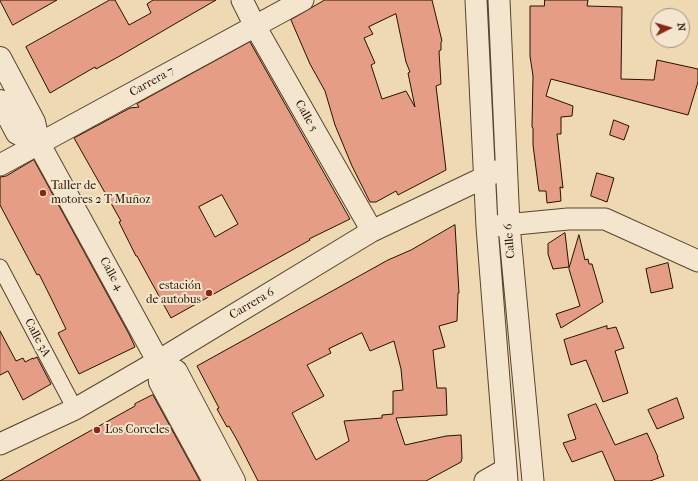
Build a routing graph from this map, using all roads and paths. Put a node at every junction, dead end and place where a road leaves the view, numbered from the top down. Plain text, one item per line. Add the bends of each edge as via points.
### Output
1 (242, 0) edge
2 (303, 0) edge
3 (476, 0) edge
4 (499, 0) edge
5 (254, 26) junction
6 (0, 58) edge
7 (0, 101) edge
8 (39, 144) junction
9 (0, 165) edge
10 (506, 167) junction
11 (484, 177) junction
12 (509, 225) junction
13 (487, 227) junction
14 (372, 231) junction
15 (698, 261) edge
16 (0, 267) edge
17 (158, 361) junction
18 (75, 409) junction
19 (0, 444) edge
20 (507, 475) edge
21 (214, 481) edge
22 (234, 481) edge
23 (485, 481) edge
24 (533, 481) edge

1 - 5 street, Calle 5
2 - 5 street, Carrera 7
3 - 11 street, Calle 6
4 - 10 street, Calle 6
5 - 8 street, Carrera 7
5 - 14 street, Calle 5
6 - 8 street, Calle 4 via 34,122
7 - 8 street via 17,133
8 - 9 street, Carrera 7
8 - 17 street, Calle 4
10 - 11 street, Carrera 6
10 - 12 street, Calle 6
11 - 13 street, Calle 6
11 - 14 street, Carrera 6
12 - 13 street
12 - 15 street via 568,219 605,219
12 - 24 street, Calle 6
13 - 20 street, Calle 6
14 - 17 street, Carrera 6
16 - 18 street, Calle 3A
17 - 18 street, Carrera 6
17 - 21 street via 160,382
17 - 22 street via 176,371
18 - 19 street, Carrera 6
20 - 23 street

